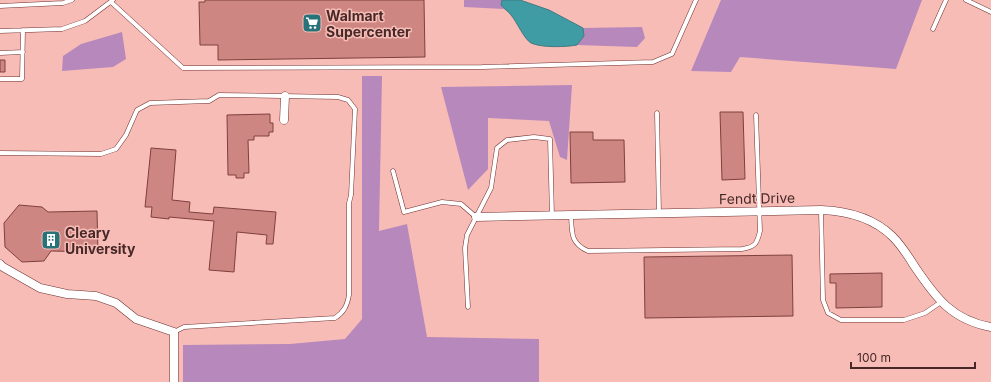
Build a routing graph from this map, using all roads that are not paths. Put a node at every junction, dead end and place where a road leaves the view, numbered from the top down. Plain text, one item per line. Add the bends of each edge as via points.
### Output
1 (72, 0) edge
2 (696, 0) edge
3 (946, 0) edge
4 (966, 0) edge
5 (112, 1) edge
6 (0, 6) edge
7 (991, 12) edge
8 (933, 29) dead end
9 (23, 30) junction
10 (0, 31) edge
11 (23, 52) junction
12 (0, 53) edge
13 (0, 79) edge
14 (285, 96) junction
15 (656, 113) dead end
16 (756, 115) dead end
17 (284, 120) dead end
18 (0, 153) edge
19 (393, 171) dead end
20 (821, 210) junction
21 (759, 211) junction
22 (659, 213) junction
23 (571, 215) junction
24 (552, 216) junction
25 (476, 217) junction
26 (0, 264) edge
27 (941, 302) junction
28 (468, 307) dead end
29 (991, 327) edge
30 (174, 332) junction
31 (174, 382) edge

1 - 6 lane via 63,3
2 - 5 lane via 672,54 653,62 482,67 191,68 183,68
3 - 8 lane
4 - 7 lane
5 - 9 lane via 85,21 62,29
9 - 10 lane
9 - 11 lane
11 - 12 lane
11 - 13 lane via 22,79
14 - 17 street
14 - 18 lane via 219,95 209,101 150,103 137,110 126,135 116,149 101,154
14 - 30 lane via 338,97 348,100 355,109 349,203 349,295 346,306 335,318 184,327
15 - 22 lane
16 - 21 lane
19 - 25 lane via 404,212 442,202 462,204
20 - 21 street, Fendt Drive
20 - 27 street, Fendt Drive via 853,214 881,227 904,249
20 - 27 lane via 823,300 828,314 841,320 904,320 925,313
21 - 22 street, Fendt Drive
21 - 23 lane via 758,241 752,247 742,249 588,250 574,241
22 - 23 street, Fendt Drive
23 - 24 street, Fendt Drive
24 - 25 street, Fendt Drive
24 - 25 lane via 550,139 534,137 507,140 498,148 491,188
25 - 28 lane via 467,235 465,248
26 - 30 street via 40,288 67,294 96,296 116,303 136,320
27 - 29 street, Fendt Drive via 960,318
30 - 31 street

